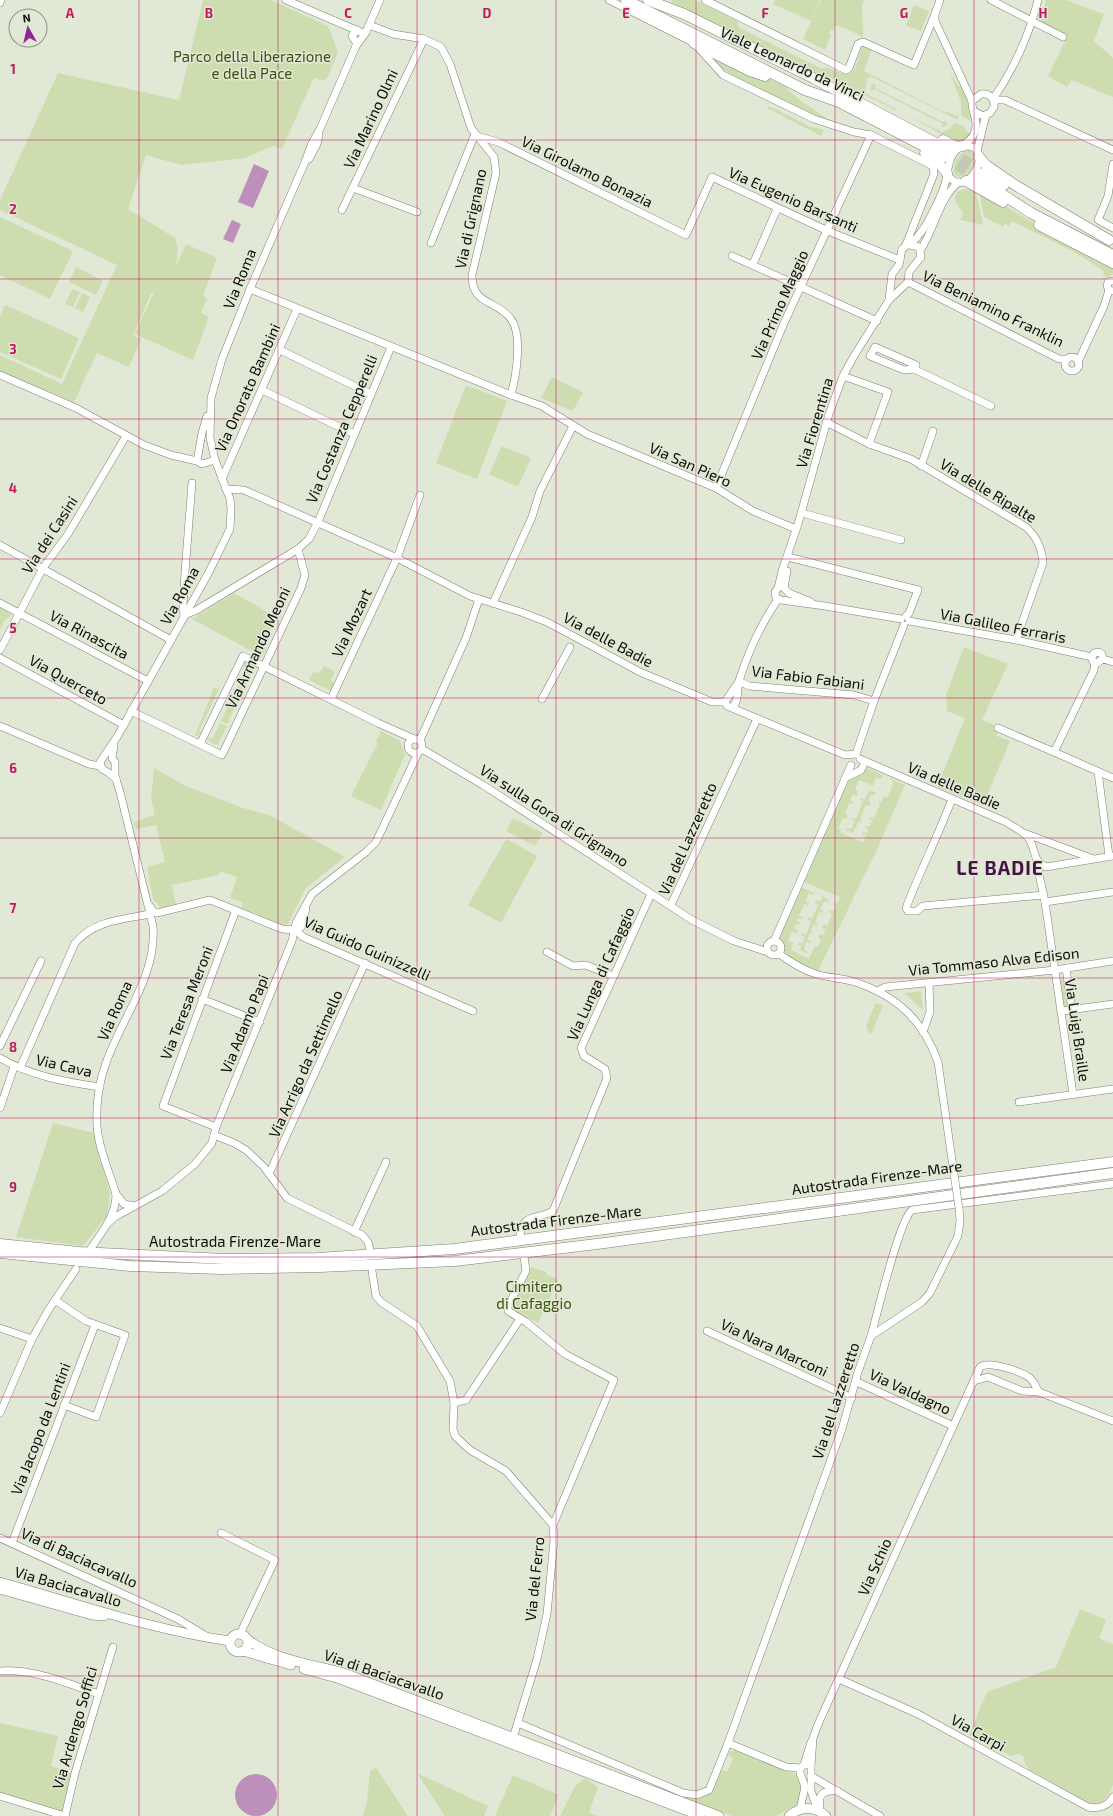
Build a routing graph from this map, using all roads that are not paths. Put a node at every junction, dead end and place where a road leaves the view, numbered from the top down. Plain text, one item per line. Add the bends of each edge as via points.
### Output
1 (286, 0) edge
2 (380, 0) edge
3 (609, 0) edge
4 (626, 0) edge
5 (648, 0) edge
6 (661, 0) edge
7 (705, 0) edge
8 (940, 0) edge
9 (991, 0) edge
10 (1038, 0) edge
11 (684, 14) junction
12 (935, 14) junction
13 (1032, 21) junction
14 (369, 25) junction
15 (938, 28) junction
16 (926, 32) junction
17 (360, 37) junction
18 (1063, 37) dead end
19 (424, 39) junction
20 (694, 43) junction
21 (813, 78) junction
22 (1001, 87) junction
23 (805, 90) junction
24 (992, 100) junction
25 (972, 101) junction
26 (1007, 101) junction
27 (974, 111) junction
28 (986, 115) junction
29 (475, 135) junction
30 (871, 135) junction
31 (963, 146) junction
32 (1113, 150) edge
33 (978, 154) junction
34 (1113, 164) edge
35 (947, 173) junction
36 (962, 182) junction
37 (353, 188) junction
38 (777, 209) junction
39 (342, 210) dead end
40 (416, 212) dead end
41 (1039, 225) junction
42 (1113, 228) edge
43 (828, 231) junction
44 (686, 235) joint
45 (1086, 241) junction
46 (1111, 241) edge
47 (431, 243) dead end
48 (907, 246) junction
49 (921, 249) junction
50 (1113, 255) edge
51 (732, 256) dead end
52 (900, 260) junction
53 (1113, 263) edge
54 (753, 264) junction
55 (1113, 281) edge
56 (892, 282) junction
57 (906, 283) junction
58 (802, 286) junction
59 (250, 289) junction
60 (1110, 292) edge
61 (889, 300) junction
62 (297, 309) junction
63 (877, 321) junction
64 (860, 346) junction
65 (391, 347) junction
66 (280, 350) junction
67 (0, 375) edge
68 (843, 376) junction
69 (262, 390) junction
70 (371, 394) junction
71 (511, 395) junction
72 (991, 406) dead end
73 (209, 410) junction
74 (826, 422) junction
75 (573, 426) junction
76 (934, 431) dead end
77 (354, 434) junction
78 (126, 436) junction
79 (869, 444) junction
80 (215, 460) junction
81 (197, 461) junction
82 (921, 466) junction
83 (222, 479) junction
84 (192, 483) dead end
85 (716, 488) junction
86 (226, 489) junction
87 (420, 495) dead end
88 (802, 513) junction
89 (318, 522) junction
90 (796, 529) junction
91 (901, 540) dead end
92 (0, 545) edge
93 (298, 549) junction
94 (397, 558) junction
95 (787, 560) junction
96 (43, 568) junction
97 (784, 590) junction
98 (779, 598) junction
99 (479, 599) junction
100 (0, 603) edge
101 (493, 603) junction
102 (825, 606) junction
103 (18, 613) junction
104 (184, 615) junction
105 (905, 620) junction
106 (171, 640) junction
107 (1016, 640) junction
108 (572, 642) junction
109 (0, 650) edge
110 (0, 658) edge
111 (1093, 660) junction
112 (1113, 662) edge
113 (264, 666) junction
114 (148, 681) junction
115 (739, 681) junction
116 (331, 699) junction
117 (542, 700) dead end
118 (874, 700) junction
119 (732, 701) junction
120 (131, 711) junction
121 (757, 719) junction
122 (124, 725) junction
123 (0, 726) edge
124 (998, 728) dead end
125 (117, 737) junction
126 (414, 741) junction
127 (200, 744) junction
128 (417, 752) junction
129 (1054, 752) junction
130 (104, 757) junction
131 (112, 758) junction
132 (854, 759) junction
133 (100, 766) junction
134 (114, 766) junction
135 (107, 771) junction
136 (1098, 772) junction
137 (845, 778) junction
138 (1113, 778) edge
139 (116, 779) junction
140 (952, 799) junction
141 (1022, 832) junction
142 (1050, 842) junction
143 (1034, 851) junction
144 (1072, 851) junction
145 (1111, 856) edge
146 (1091, 858) junction
147 (1036, 859) junction
148 (1070, 864) junction
149 (1046, 867) junction
150 (1038, 875) junction
151 (1113, 892) edge
152 (651, 894) junction
153 (1045, 899) junction
154 (671, 905) junction
155 (236, 910) junction
156 (154, 914) junction
157 (296, 930) junction
158 (774, 940) junction
159 (755, 948) junction
160 (547, 952) dead end
161 (768, 952) junction
162 (780, 953) junction
163 (42, 960) dead end
164 (1113, 961) edge
165 (365, 963) junction
166 (1066, 968) junction
167 (1055, 970) junction
168 (613, 976) junction
169 (929, 983) junction
170 (878, 991) junction
171 (202, 999) junction
172 (1113, 1004) edge
173 (1072, 1010) junction
174 (473, 1011) dead end
175 (1062, 1011) junction
176 (260, 1022) junction
177 (924, 1032) junction
178 (0, 1046) edge
179 (0, 1058) edge
180 (17, 1068) junction
181 (100, 1087) junction
182 (1113, 1089) edge
183 (1074, 1094) junction
184 (1019, 1102) dead end
185 (0, 1108) edge
186 (216, 1127) junction
187 (214, 1135) junction
188 (386, 1162) dead end
189 (1113, 1162) edge
190 (1113, 1173) edge
191 (269, 1174) junction
192 (1113, 1184) edge
193 (116, 1194) junction
194 (136, 1206) junction
195 (108, 1223) junction
196 (354, 1232) junction
197 (520, 1236) dead end
198 (0, 1244) edge
199 (92, 1248) dead end
200 (370, 1250) dead end
201 (0, 1253) edge
202 (524, 1256) dead end
203 (76, 1269) dead end
204 (372, 1271) dead end
205 (55, 1300) junction
206 (520, 1319) junction
207 (95, 1324) junction
208 (0, 1328) edge
209 (706, 1331) dead end
210 (871, 1336) junction
211 (32, 1339) junction
212 (1001, 1366) junction
213 (974, 1381) junction
214 (998, 1381) junction
215 (857, 1382) junction
216 (1039, 1392) junction
217 (852, 1398) junction
218 (454, 1403) junction
219 (64, 1405) junction
220 (0, 1413) edge
221 (1113, 1421) edge
222 (953, 1426) junction
223 (553, 1525) junction
224 (221, 1533) dead end
225 (0, 1538) edge
226 (12, 1543) junction
227 (0, 1576) edge
228 (0, 1582) edge
229 (0, 1589) edge
230 (129, 1619) junction
231 (244, 1637) junction
232 (210, 1638) junction
233 (230, 1641) junction
234 (113, 1647) dead end
235 (243, 1651) junction
236 (0, 1671) edge
237 (839, 1679) junction
238 (99, 1694) junction
239 (518, 1723) junction
240 (510, 1741) junction
241 (728, 1743) junction
242 (805, 1766) junction
243 (786, 1767) junction
244 (802, 1776) junction
245 (811, 1776) junction
246 (839, 1791) junction
247 (0, 1796) edge
248 (1113, 1798) edge
249 (800, 1809) junction
250 (700, 1812) edge
251 (823, 1813) edge
252 (789, 1815) edge
253 (65, 1816) edge
254 (719, 1816) edge
255 (880, 1816) edge

1 - 17 street
2 - 14 street, Via Roma
3 - 20 street
4 - 23 highway, Viale Leonardo da Vinci
5 - 11 highway, Viale Leonardo da Vinci
6 - 11 highway
7 - 16 street via 844,70 848,69 858,44 866,42 914,65
8 - 12 street
9 - 13 street
10 - 13 street
11 - 21 highway, Viale Leonardo da Vinci
12 - 15 street
12 - 16 street
13 - 18 street
13 - 22 street
14 - 17 street, Via Roma
14 - 19 street, Via di Grignano via 393,34
15 - 16 street
15 - 25 street
17 - 59 street, Via Roma via 320,128 314,150 305,162
19 - 29 street, Via di Grignano via 441,47 446,55
19 - 37 street, Via Marino Olmi
20 - 23 highway via 750,71
20 - 30 street via 723,75 814,119
21 - 23 highway, Viale Leonardo da Vinci via 947,154 839,102
21 - 31 highway via 837,87 956,147
22 - 24 street
22 - 26 street
23 - 35 highway via 921,150 937,161
24 - 25 street via 981,94
24 - 26 street
24 - 28 street
25 - 27 street
26 - 32 street
27 - 28 street
27 - 31 street via 976,130
28 - 33 street
29 - 44 street, Via Girolamo Bonazia via 498,142
29 - 47 street
29 - 71 street, Via di Grignano via 494,157 497,167 472,275 472,285 475,293 509,317 515,329 517,367
30 - 43 street, Via Primo Maggio
30 - 48 street via 928,163 935,170
31 - 33 street via 972,147
31 - 35 street via 954,153
33 - 36 street via 977,170 971,178
33 - 46 highway via 986,165 1015,185
34 - 42 street via 1108,196 1098,220
35 - 36 street via 952,180
35 - 48 street, Via Fiorentina via 945,185 927,221 919,235
36 - 41 highway
36 - 49 street, Via Fiorentina via 949,193
37 - 39 street, Via Marino Olmi
37 - 40 street
38 - 43 street, Via Eugenio Barsanti
38 - 44 street, Via Eugenio Barsanti via 712,177
38 - 54 street
41 - 45 highway
41 - 53 highway
43 - 52 street, Via Eugenio Barsanti
43 - 58 street, Via Primo Maggio
45 - 46 highway via 1031,213 981,176
45 - 50 highway
48 - 49 street via 916,245
48 - 52 street, Via Fiorentina
49 - 57 street, Via Fiorentina via 922,257 909,272
51 - 54 street
52 - 56 street, Via Fiorentina via 892,274
54 - 58 street
55 - 60 street via 1107,284
56 - 57 street via 896,285
56 - 61 street, Via Fiorentina
57 - 60 street, Via Beniamino Franklin via 977,316 1059,359 1073,360 1084,349
57 - 61 street, Via Fiorentina
58 - 63 street
58 - 85 street, Via Primo Maggio via 784,323
59 - 62 street
59 - 73 street, Via Roma via 215,380
61 - 63 street, Via Fiorentina
62 - 65 street
62 - 66 street, Via Onorato Bambini
63 - 64 street, Via Fiorentina
64 - 68 street, Via Fiorentina
64 - 72 street via 872,352 875,347 916,365 914,369
65 - 70 street, Via Costanza Cepperelli
65 - 71 street
66 - 69 street, Via Onorato Bambini
66 - 70 street
67 - 78 street via 76,408
68 - 74 street, Via Fiorentina
68 - 79 street via 888,392
69 - 77 street
69 - 83 street, Via Onorato Bambini
70 - 77 street, Via Costanza Cepperelli
71 - 75 street via 542,406
73 - 80 street, Via Roma via 210,438
73 - 81 street, Via Roma
74 - 79 street, Via delle Ripalte
74 - 88 street, Via Fiorentina
75 - 85 street, Via San Piero
75 - 101 street via 540,491 532,517
76 - 82 street
77 - 89 street, Via Costanza Cepperelli
78 - 81 street via 171,455
78 - 96 street, Via dei Casini via 68,534
79 - 82 street, Via delle Ripalte via 911,459
80 - 81 street via 202,464
80 - 83 street, Via Roma
82 - 107 street, Via delle Ripalte via 1026,527 1039,543 1043,553 1041,572
83 - 86 street, Via Roma
84 - 104 street via 184,572
85 - 90 street, Via San Piero via 753,511
86 - 89 street, Via delle Badie via 244,490
86 - 104 street, Via Roma via 231,509 230,529
87 - 94 street, Via Mozart
88 - 90 street, Via Fiorentina
88 - 91 street
89 - 93 street, Via Costanza Cepperelli via 309,539
89 - 94 street, Via delle Badie
90 - 95 street, Via Fiorentina
92 - 96 street
93 - 104 street, Via Costanza Cepperelli via 196,611
93 - 113 street, Via Armando Meoni via 305,575
94 - 99 street, Via delle Badie
94 - 116 street, Via Mozart
95 - 97 street, Via Fiorentina
95 - 105 street via 918,590
96 - 103 street, Via dei Casini
96 - 106 street
97 - 98 street, Via Fiorentina
97 - 98 street, Via Fiorentina via 787,598
97 - 102 street, Via Galileo Ferraris
98 - 102 street, Via Galileo Ferraris via 794,603
98 - 115 street, Via Fiorentina via 765,618
99 - 101 street, Via delle Badie
99 - 126 street via 466,638
100 - 103 street, Via Rinascita
101 - 108 street, Via delle Badie via 547,622
102 - 105 street, Via Galileo Ferraris
103 - 109 street, Via dei Casini
103 - 114 street, Via Rinascita
104 - 106 street, Via Roma
105 - 107 street, Via Galileo Ferraris
105 - 118 street
106 - 114 street, Via Roma
107 - 111 street, Via Galileo Ferraris
108 - 117 street
108 - 119 street, Via delle Badie via 712,702
110 - 122 street, Via Querceto
111 - 112 street via 1100,663 1103,659
111 - 129 street via 1094,670
113 - 116 street
113 - 127 street via 243,656
113 - 127 street, Via Armando Meoni via 222,755
114 - 120 street, Via Roma
115 - 118 street, Via Fabio Fabiani via 750,686 854,694
115 - 119 street, Via Fiorentina
116 - 126 street
118 - 132 street
119 - 121 street, Via delle Badie via 744,713
120 - 122 street, Via Roma
120 - 127 street
121 - 132 street, Via delle Badie
121 - 154 street, Via del Lazzeretto
122 - 125 street, Via Roma
123 - 133 street via 89,764
124 - 129 street
125 - 130 street, Via Roma
125 - 131 street, Via Roma
126 - 128 street
126 - 128 street via 408,747
128 - 152 street, Via sulla Gora di Grignano via 483,785
128 - 157 street, Via Adamo Papi via 376,842 312,894 302,926
129 - 136 street
130 - 131 street
130 - 133 street, Via Roma
131 - 134 street, Via Roma
132 - 137 street
132 - 137 street via 861,770
132 - 140 street, Via delle Badie via 874,765
133 - 135 street
134 - 135 street
134 - 139 street, Via Roma
135 - 139 street
136 - 138 street
136 - 145 street
137 - 158 street
139 - 156 street, Via Roma via 147,901
140 - 141 street, Via delle Badie via 1006,822
140 - 153 street via 939,835 913,890 906,908 908,911 917,911 923,906
141 - 142 street, Via delle Badie
141 - 143 street, Via delle Badie via 1029,839
142 - 143 street via 1039,844
142 - 144 street, Via delle Badie
143 - 147 street, Via delle Badie
144 - 146 street, Via delle Badie
144 - 148 street via 1074,859
145 - 146 street, Via delle Badie
146 - 148 street, Via delle Badie
147 - 149 street via 1040,865
147 - 150 street, Via Luigi Braille
148 - 149 street, Via delle Badie
149 - 150 street via 1039,870
150 - 153 street, Via Luigi Braille
151 - 153 street
152 - 154 street, Via sulla Gora di Grignano
152 - 168 street, Via Lunga di Cafaggio
153 - 167 street, Via Luigi Braille
154 - 159 street, Via del Lazzeretto via 701,925
155 - 156 street, Via Guido Guinizzelli via 210,900
155 - 157 street, Via Guido Guinizzelli via 282,929
155 - 171 street, Via Teresa Meroni
156 - 180 street, Via Guido Guinizzelli via 100,925 84,932 75,943
156 - 181 street, Via Roma via 154,945 149,964 106,1062
157 - 165 street, Via Guido Guinizzelli via 303,937
157 - 176 street, Via Adamo Papi
158 - 159 street
158 - 161 street
158 - 162 street, Via del Lazzeretto via 782,947
159 - 161 street, Via del Lazzeretto
160 - 168 street via 573,966 586,965
161 - 162 street, Via del Lazzeretto via 772,955
162 - 170 street, Via del Lazzeretto via 789,961 817,974 847,980
163 - 178 street
164 - 166 street, Via Tommaso Alva Edison
165 - 174 street, Via Guido Guinizzelli
165 - 191 street, Via Arrigo da Settimello
166 - 167 street, Via Tommaso Alva Edison
166 - 173 street
167 - 169 street, Via Tommaso Alva Edison
167 - 175 street, Via Luigi Braille
168 - 197 street, Via Lunga di Cafaggio via 581,1048 584,1056 605,1069 607,1078 553,1211 524,1222 520,1226
169 - 170 street, Via Tommaso Alva Edison via 885,987
169 - 177 street via 930,1012
170 - 177 street, Via del Lazzeretto via 904,1008
171 - 176 street
171 - 186 street, Via Teresa Meroni via 163,1106
172 - 173 street
173 - 175 street
175 - 183 street, Via Luigi Braille
176 - 186 street, Via Adamo Papi
177 - 210 street, Via del Lazzeretto, bridge via 938,1062 959,1208 958,1236 930,1293 922,1302
179 - 180 street, Via Cava
180 - 181 street, Via Cava via 47,1078
180 - 185 street, Via Guido Guinizzelli
181 - 193 street, Via Roma via 97,1128
182 - 183 street, Via Luigi Braille
183 - 184 street, Via Luigi Braille
186 - 187 street, Via Adamo Papi
187 - 191 street via 246,1150
187 - 194 street, Via Adamo Papi via 212,1143 195,1164 162,1191
188 - 196 street
189 - 198 highway, Autostrada Firenze-Mare via 454,1249 316,1258 225,1259 86,1253
190 - 201 highway, Autostrada Firenze-Mare via 455,1261 222,1269 130,1266
191 - 196 street via 287,1198
192 - 210 street via 912,1210 906,1215
193 - 194 street via 124,1204
193 - 195 street, Via Roma via 115,1207
194 - 195 street, Via Adamo Papi
195 - 199 street, Via Roma
196 - 200 street via 366,1240
202 - 206 street via 526,1271 507,1309
203 - 205 street
204 - 218 street, Via del Ferro via 376,1296 417,1326 450,1381
205 - 207 street
205 - 211 street
206 - 218 street via 466,1400
206 - 223 street via 565,1354 614,1380
207 - 219 street, Via Jacopo da Lentini
207 - 219 street via 125,1335 96,1417
208 - 211 street
209 - 217 street, Via Nara Marconi
210 - 215 street, Via del Lazzeretto
211 - 220 street
212 - 213 street, Via Schio via 982,1365
212 - 214 street via 994,1372
212 - 216 street via 1030,1378
213 - 214 street via 988,1377
213 - 222 street, Via Schio
214 - 216 street via 1025,1392
215 - 217 street, Via del Lazzeretto
215 - 222 street, Via Valdagno
216 - 221 street
217 - 241 street, Via del Lazzeretto
218 - 223 street, Via del Ferro via 455,1436 470,1450 506,1471
219 - 226 street, Via Jacopo da Lentini
222 - 237 street, Via Schio
223 - 239 street, Via del Ferro via 554,1540 547,1614
224 - 231 street via 275,1560
225 - 226 street, Via di Baciacavallo
226 - 232 street, Via di Baciacavallo via 178,1618
227 - 230 main road via 96,1603
228 - 230 main road, Via Baciacavallo
229 - 230 main road via 92,1615
230 - 232 main road, Via di Baciacavallo
231 - 233 main road via 234,1635
231 - 235 main road via 247,1646
231 - 240 main road, Via di Baciacavallo via 258,1648 341,1672
232 - 233 main road, Via di Baciacavallo
233 - 235 main road, Via di Baciacavallo via 232,1650
234 - 238 street, Via Ardengo Soffici
235 - 240 main road, Via di Baciacavallo via 340,1679
236 - 238 street via 34,1674
237 - 242 street, Via Schio via 813,1738
237 - 248 street, Via Carpi via 918,1714 1083,1805 1093,1808 1103,1806
238 - 253 street, Via Ardengo Soffici
239 - 240 street, Via del Ferro
239 - 241 street via 689,1794 702,1794 709,1790
240 - 250 main road
240 - 250 main road via 674,1806
241 - 243 street
242 - 243 street
242 - 244 street, Via Schio via 799,1771
242 - 245 street, Via Schio
243 - 244 street
244 - 249 street, Via Schio via 805,1792
245 - 246 street
245 - 251 street, Via Schio via 811,1790
246 - 251 street via 826,1791 820,1797
246 - 255 street
247 - 253 street
249 - 251 main road via 812,1808
249 - 252 main road
250 - 254 main road

